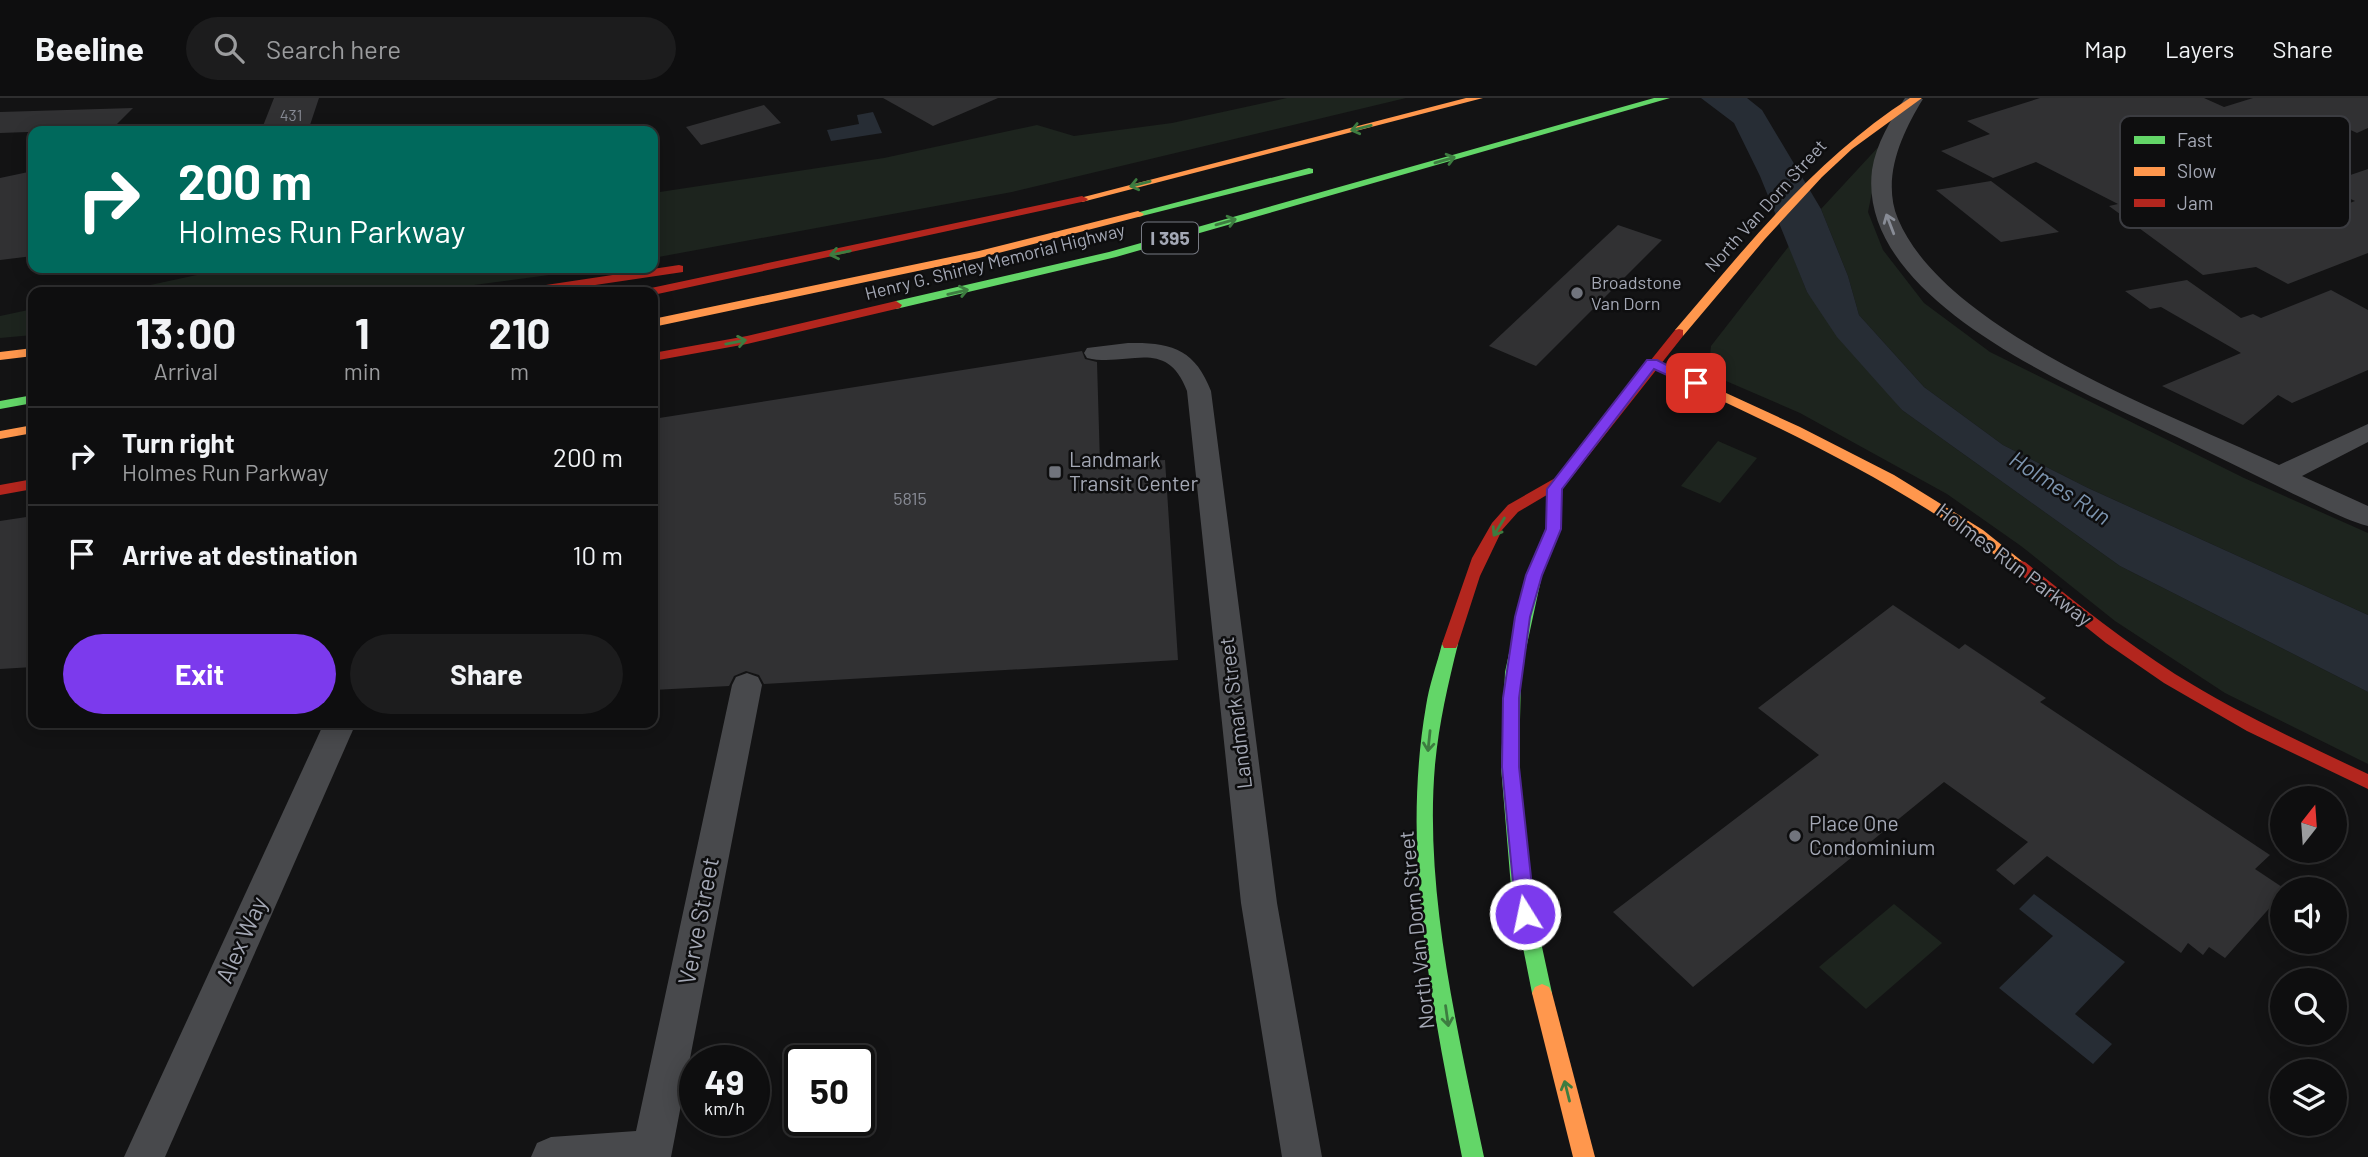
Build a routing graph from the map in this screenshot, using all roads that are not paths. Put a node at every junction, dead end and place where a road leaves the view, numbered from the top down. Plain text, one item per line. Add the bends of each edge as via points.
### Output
1 (1478, 98) edge
2 (1665, 98) edge
3 (1915, 99) edge
4 (1319, 168) dead end
5 (799, 262) junction
6 (658, 272) edge
7 (652, 273) edge
8 (559, 287) edge
9 (658, 291) edge
10 (658, 322) edge
11 (28, 353) edge
12 (1096, 353) dead end
13 (0, 356) edge
14 (658, 356) edge
15 (1652, 363) junction
16 (28, 400) edge
17 (0, 405) edge
18 (28, 430) edge
19 (2368, 432) edge
20 (0, 435) edge
21 (2278, 477) junction
22 (28, 485) edge
23 (1554, 489) junction
24 (0, 490) edge
25 (2368, 517) edge
26 (747, 685) dead end
27 (338, 728) edge
28 (2368, 782) edge
29 (652, 1153) edge
30 (144, 1157) edge
31 (551, 1157) edge
32 (1302, 1157) edge
33 (1473, 1157) edge
34 (1584, 1157) edge

1 -> 5 main road, Henry G. Shirley Memorial Highway via 1052,207
14 -> 2 main road, Henry G. Shirley Memorial Highway / I 395 via 774,334 1112,255
3 - 15 main road, North Van Dorn Street via 1860,133
21 -> 3 street via 2047,364 1976,322 1928,280 1895,236 1883,194 1882,172 1891,143
4 - 10 main road via 992,251
5 - 6 main road via 712,264
5 - 9 main road, Henry G. Shirley Memorial Highway
7 - 8 main road
11 - 13 main road
12 - 32 street, Landmark Street via 1149,349 1180,357 1194,372 1259,903
15 - 23 main road, North Van Dorn Street
15 - 28 main road, Holmes Run Parkway via 1862,459 1995,545 2105,634 2167,677 2230,715
16 - 17 main road
18 - 20 main road
19 - 21 street
21 - 25 street
22 - 24 main road
23 -> 33 main road, North Van Dorn Street via 1507,514 1488,546 1455,622 1429,735 1425,815 1430,900 1453,1059
34 -> 23 main road via 1520,887 1510,767 1513,672 1534,575 1553,529
26 - 29 street, Verve Street
27 - 30 street, Alex Way
29 - 31 street

